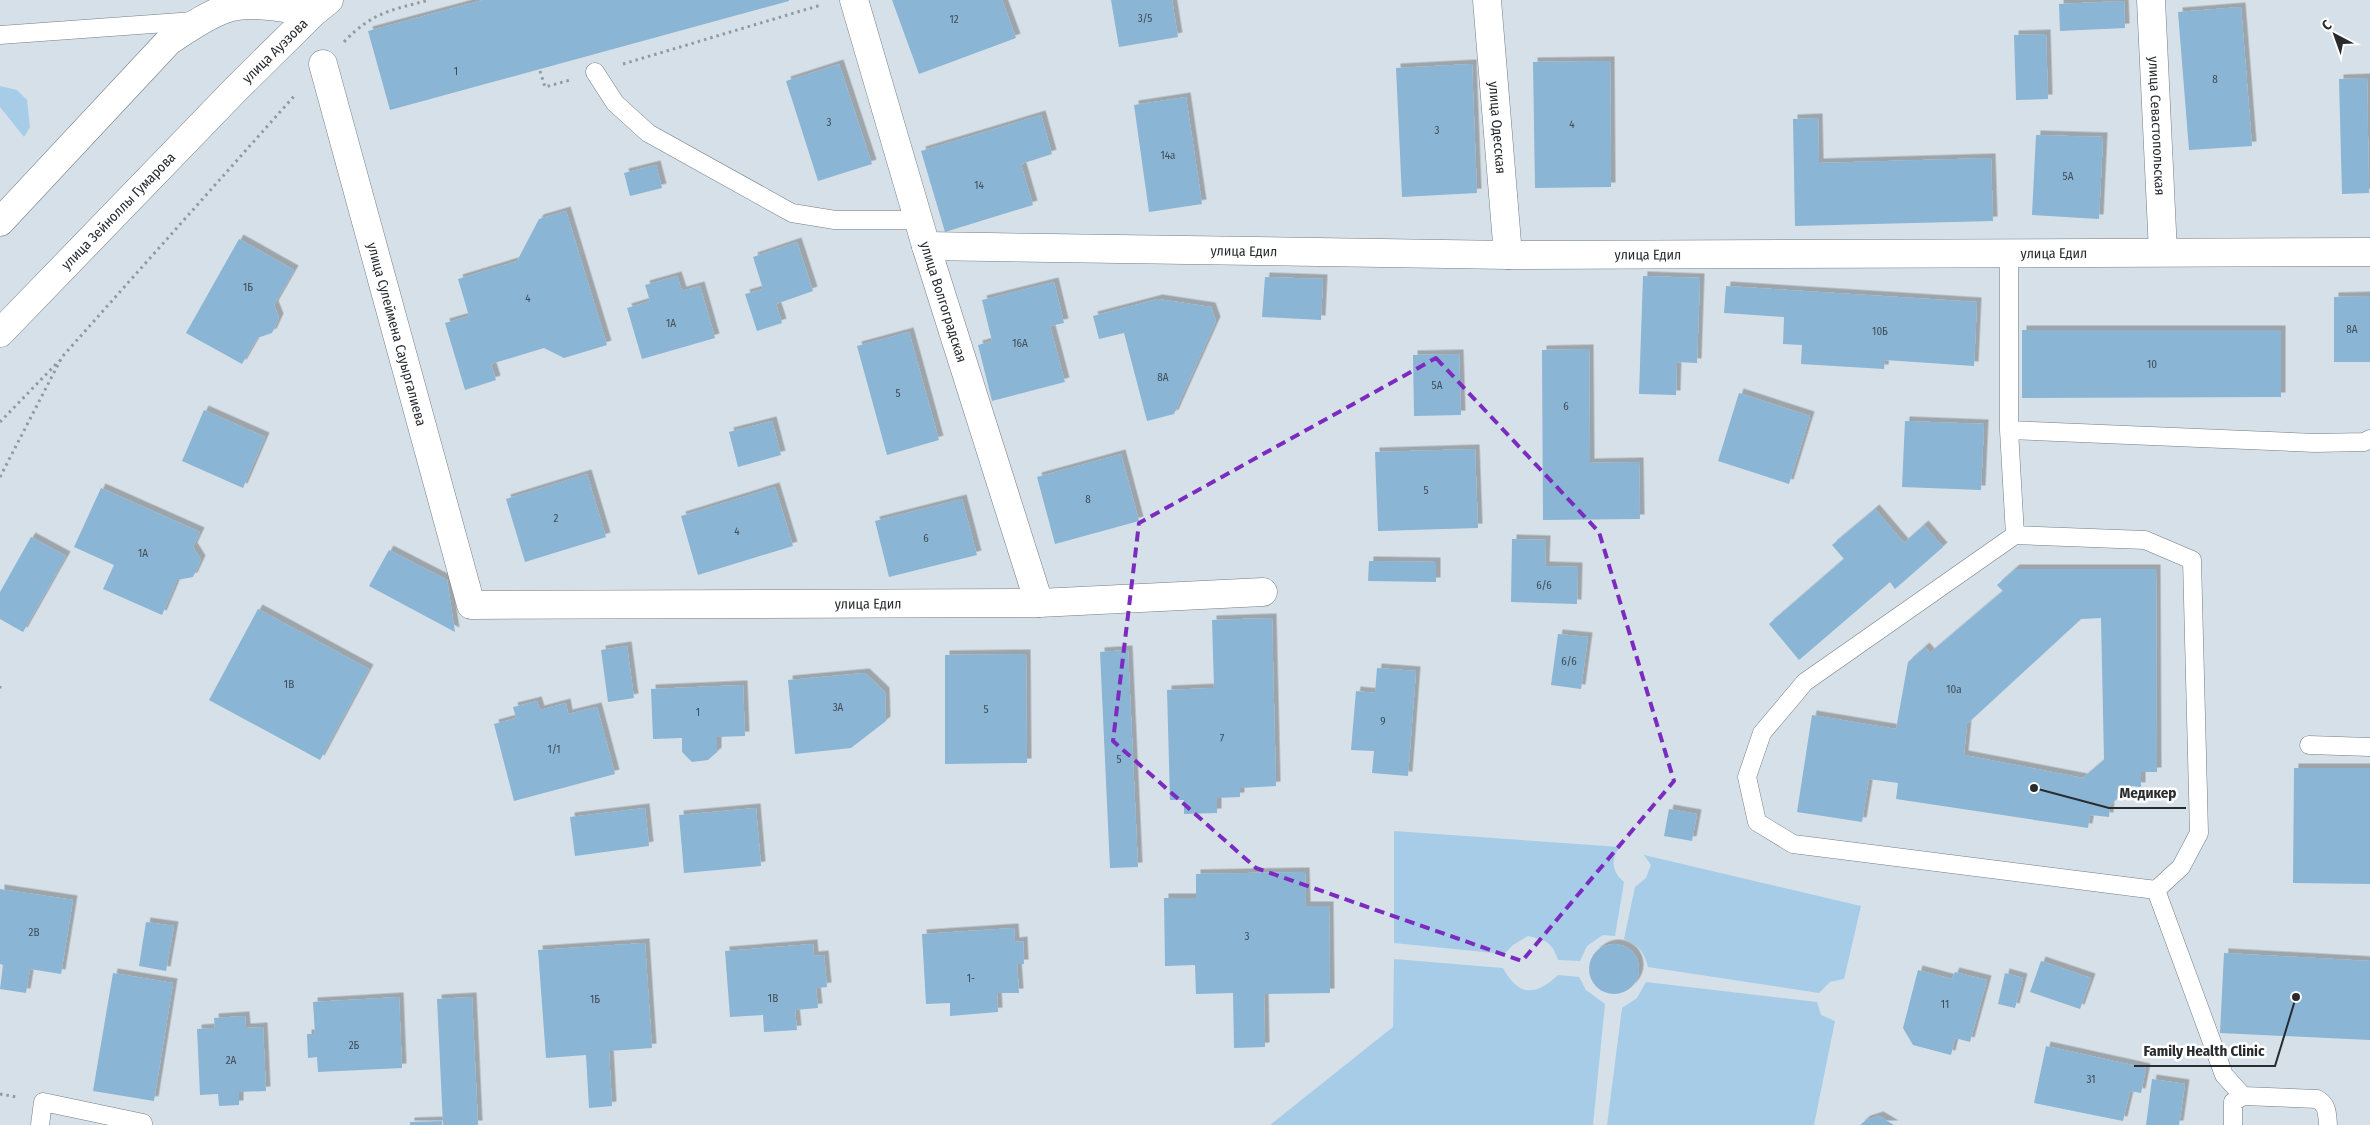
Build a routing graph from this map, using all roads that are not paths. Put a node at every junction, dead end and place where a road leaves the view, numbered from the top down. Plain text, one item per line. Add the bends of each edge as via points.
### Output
1 (1487, 0) edge
2 (2151, 0) edge
3 (841, 1) edge
4 (321, 6) edge
5 (200, 21) junction
6 (0, 35) edge
7 (323, 64) road end
8 (595, 72) road end
9 (236, 89) joint
10 (919, 220) junction
11 (0, 222) edge
12 (926, 246) junction
13 (2164, 252) junction
14 (2370, 252) edge
15 (2009, 253) junction
16 (1508, 255) junction
17 (0, 333) edge
18 (2010, 430) junction
19 (2370, 439) edge
20 (2015, 535) junction
21 (1263, 592) dead end
22 (1039, 603) junction
23 (471, 605) joint
24 (2308, 745) dead end
25 (2370, 747) edge
26 (2156, 890) junction
27 (2243, 1096) junction
28 (143, 1123) dead end
29 (40, 1125) edge
30 (2233, 1125) edge
31 (2328, 1125) edge

1 - 16 street, улица Одесская
2 - 13 street, улица Севастопольская
3 - 10 street, улица Волгоградская
4 - 5 street via 248,5 226,8
4 - 9 street, улица Ауэзова
5 - 6 lane
5 - 11 street via 168,41
7 - 23 street, улица Сулеймена Сауыргалиева
8 - 10 lane via 615,103 648,134 792,213 835,220
9 - 17 street, улица Зейноллы Гумарова
10 - 12 street, улица Волгоградская
12 - 16 street, улица Едил
12 - 22 street, улица Волгоградская
13 - 14 street, улица Едил
13 - 15 street, улица Едил
15 - 16 street, улица Едил
15 - 18 lane
18 - 19 lane via 2315,443 2364,442
18 - 20 lane
20 - 26 lane via 2145,540 2192,560 2198,833 2182,867
20 - 26 lane via 1805,682 1762,733 1747,777 1757,822 1794,844
21 - 22 street, улица Едил
22 - 23 street, улица Едил
24 - 25 lane
26 - 27 lane via 2224,1075
27 - 30 lane via 2234,1102
27 - 31 lane via 2317,1099 2326,1109
28 - 29 lane via 44,1102

